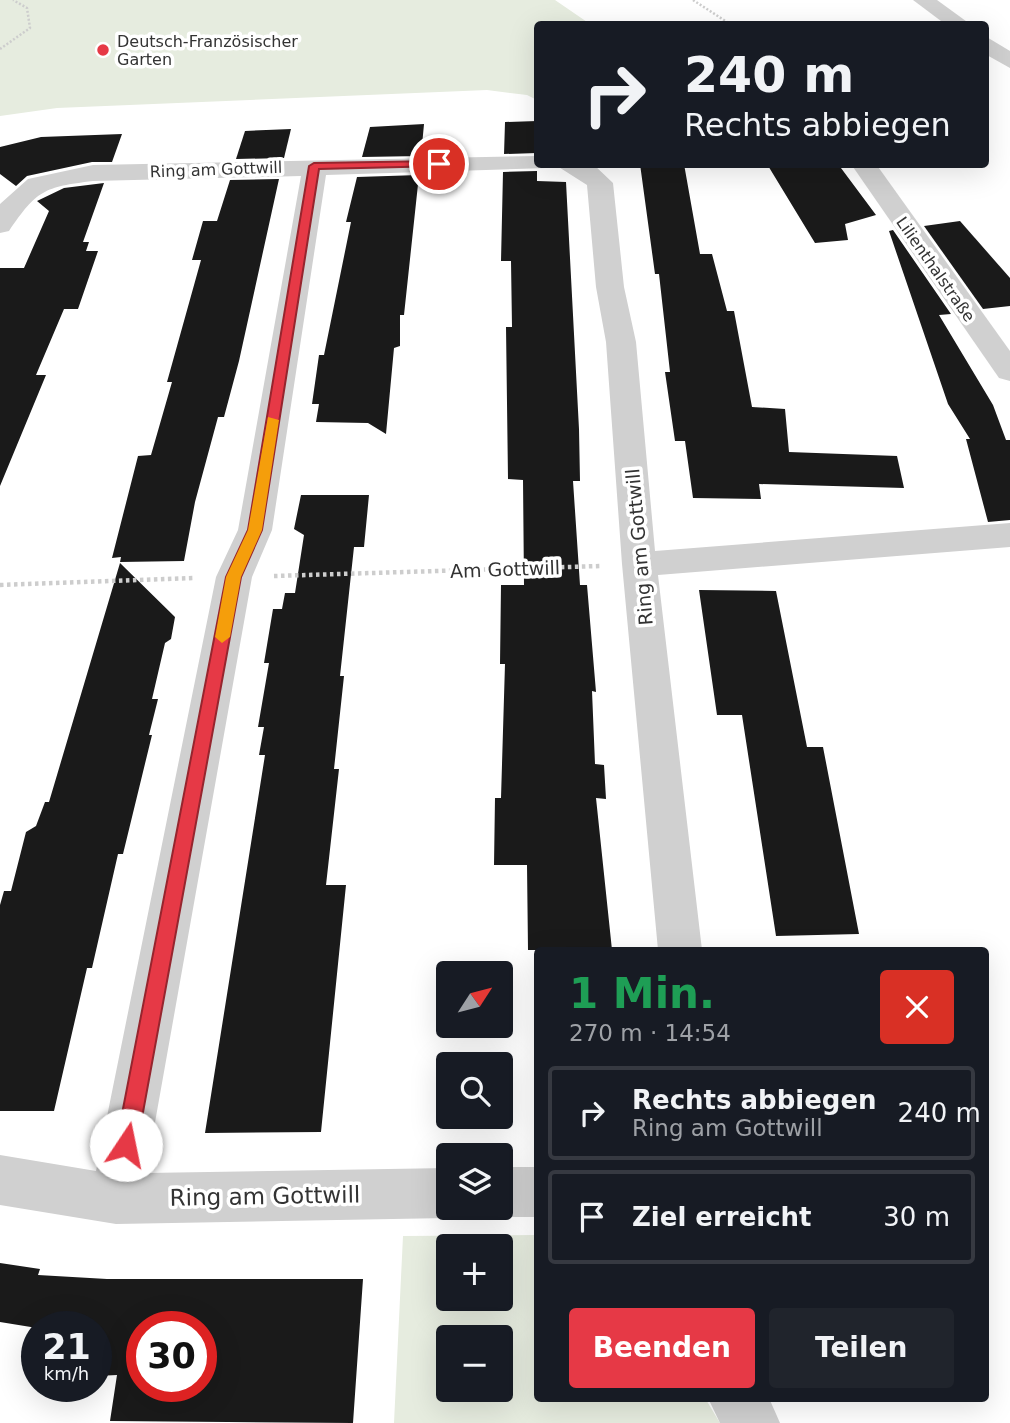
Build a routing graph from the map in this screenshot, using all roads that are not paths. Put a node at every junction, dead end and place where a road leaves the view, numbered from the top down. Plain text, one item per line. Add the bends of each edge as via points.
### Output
1 (923, 0) edge
2 (954, 21) edge
3 (989, 46) edge
4 (1010, 61) edge
5 (534, 163) edge
6 (314, 166) junction
7 (577, 168) edge
8 (866, 168) edge
9 (0, 225) edge
10 (1010, 373) edge
11 (1010, 535) edge
12 (639, 565) junction
13 (680, 947) edge
14 (0, 1180) edge
15 (513, 1192) edge
16 (534, 1192) edge
17 (436, 1193) edge
18 (116, 1199) junction
19 (739, 1402) edge
20 (752, 1423) edge

1 - 2 street
3 - 4 street
5 - 6 street, Ring am Gottwill
6 - 9 street, Ring am Gottwill via 58,178 24,189
6 - 18 street via 255,530 234,577
7 - 12 street, Ring am Gottwill via 600,183 610,287 621,342
8 - 10 street, Lilienthalstraße
11 - 12 street
12 - 13 street, Ring am Gottwill
14 - 18 street, Ring am Gottwill
15 - 16 street
17 - 18 street, Ring am Gottwill
19 - 20 street

